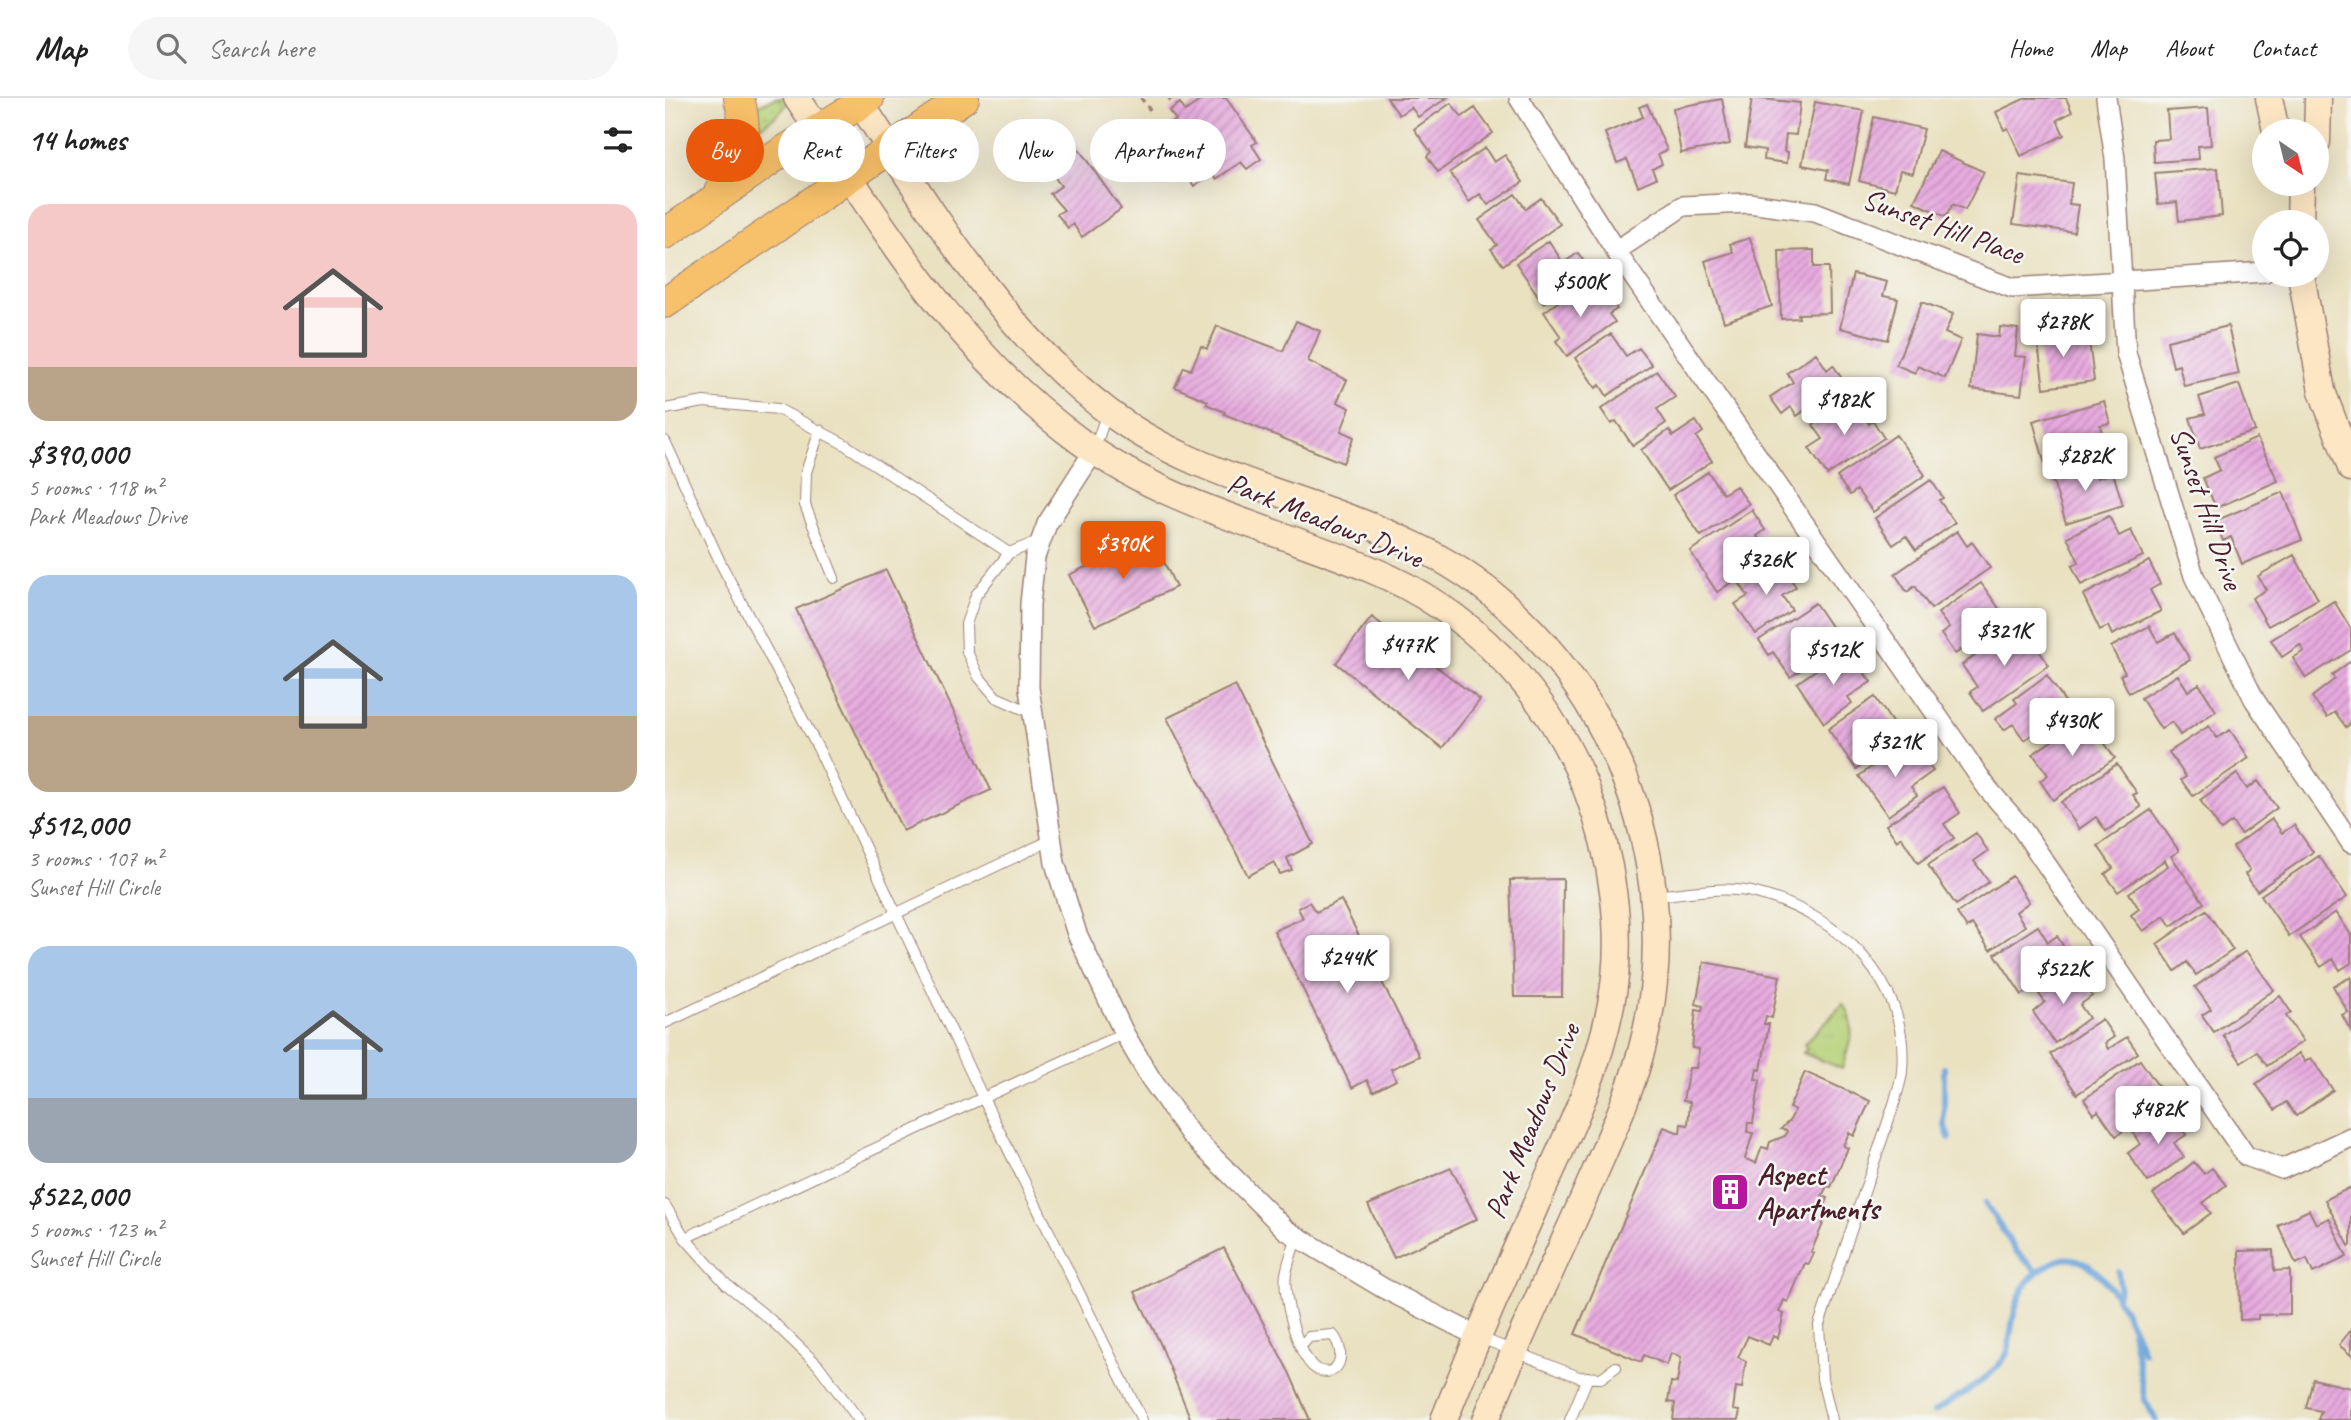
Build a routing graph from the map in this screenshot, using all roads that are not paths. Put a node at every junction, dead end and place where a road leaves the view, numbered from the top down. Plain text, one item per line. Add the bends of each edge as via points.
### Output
1 (739, 98) edge
2 (797, 98) edge
3 (964, 98) edge
4 (1520, 98) edge
5 (2106, 98) edge
6 (2269, 98) edge
7 (2285, 98) edge
8 (2318, 98) edge
9 (862, 100) edge
10 (811, 119) edge
11 (833, 119) edge
12 (933, 119) edge
13 (2273, 119) edge
14 (2286, 119) edge
15 (2318, 119) edge
16 (879, 131) edge
17 (778, 156) edge
18 (841, 182) edge
19 (850, 182) edge
20 (910, 182) edge
21 (712, 201) junction
22 (665, 234) edge
23 (1616, 251) junction
24 (2252, 273) edge
25 (2122, 283) junction
26 (2303, 287) edge
27 (665, 303) edge
28 (665, 409) edge
29 (1108, 411) junction
30 (821, 430) junction
31 (665, 442) edge
32 (1094, 451) junction
33 (2351, 468) edge
34 (1041, 540) junction
35 (1009, 553) junction
36 (834, 578) dead end
37 (1032, 713) junction
38 (1051, 840) junction
39 (2351, 843) edge
40 (1653, 896) junction
41 (896, 915) junction
42 (665, 1023) edge
43 (1124, 1033) junction
44 (983, 1098) junction
45 (2351, 1137) edge
46 (665, 1205) edge
47 (1297, 1237) junction
48 (685, 1238) junction
49 (1477, 1336) junction
50 (1301, 1346) junction
51 (1516, 1350) junction
52 (1616, 1367) dead end
53 (1588, 1377) junction
54 (859, 1420) edge
55 (1142, 1420) edge
56 (1444, 1420) edge
57 (1486, 1420) edge
58 (1570, 1420) edge
59 (1832, 1420) edge

1 - 21 main road via 745,138 738,164
2 - 10 main road, Park Meadows Drive
3 - 12 main road
4 - 23 street
5 - 25 street, Sunset Hill Drive via 2115,159
6 - 13 main road
7 - 14 main road
8 - 15 main road
9 - 11 main road
9 - 16 main road, Park Meadows Drive
17 - 21 main road
18 - 27 main road
19 - 32 main road, Park Meadows Drive via 972,346 1024,396
20 - 29 main road, Park Meadows Drive via 1007,317 1052,365
21 - 22 main road
23 - 25 street, Sunset Hill Place via 1683,206 1749,203 1815,212 2012,288
23 - 45 street via 2246,1156 2282,1168
24 - 25 street, Sunset Hill Place
25 - 39 street, Sunset Hill Drive via 2126,353 2194,576 2254,699
26 - 33 main road via 2322,391
28 - 30 lane via 703,402 736,403 778,409
29 - 32 lane
29 - 40 main road, Park Meadows Drive via 1184,455 1421,548 1512,610 1552,652 1588,702 1617,757 1642,831
30 - 35 lane
30 - 36 lane via 806,472 804,505
31 - 41 lane
32 - 34 street
32 - 49 main road, Park Meadows Drive via 1167,491 1373,569 1430,599 1485,640 1521,678 1554,723 1580,772 1611,873 1616,955 1612,1002 1577,1114
34 - 35 lane
34 - 37 street via 1030,604 1028,688
35 - 37 lane via 976,594 966,624 967,652 996,697
37 - 38 street
38 - 41 lane
38 - 43 street via 1077,934
40 - 51 main road, Park Meadows Drive via 1655,981 1646,1034 1607,1145
40 - 59 lane via 1710,890 1754,892 1797,907 1844,936 1878,970 1891,998 1902,1070 1819,1325 1822,1379
41 - 42 lane
41 - 44 lane
43 - 44 lane
43 - 47 street via 1190,1134
44 - 48 lane
44 - 55 lane
46 - 48 lane
47 - 49 street
47 - 50 lane via 1285,1275 1286,1301
48 - 54 lane via 726,1284 818,1365
49 - 51 lane
49 - 56 main road, Park Meadows Drive
50 - 50 lane via 1318,1370 1338,1365 1343,1354 1333,1335 1309,1337
51 - 53 lane
51 - 57 main road, Park Meadows Drive
52 - 53 lane via 1601,1378
53 - 58 lane

